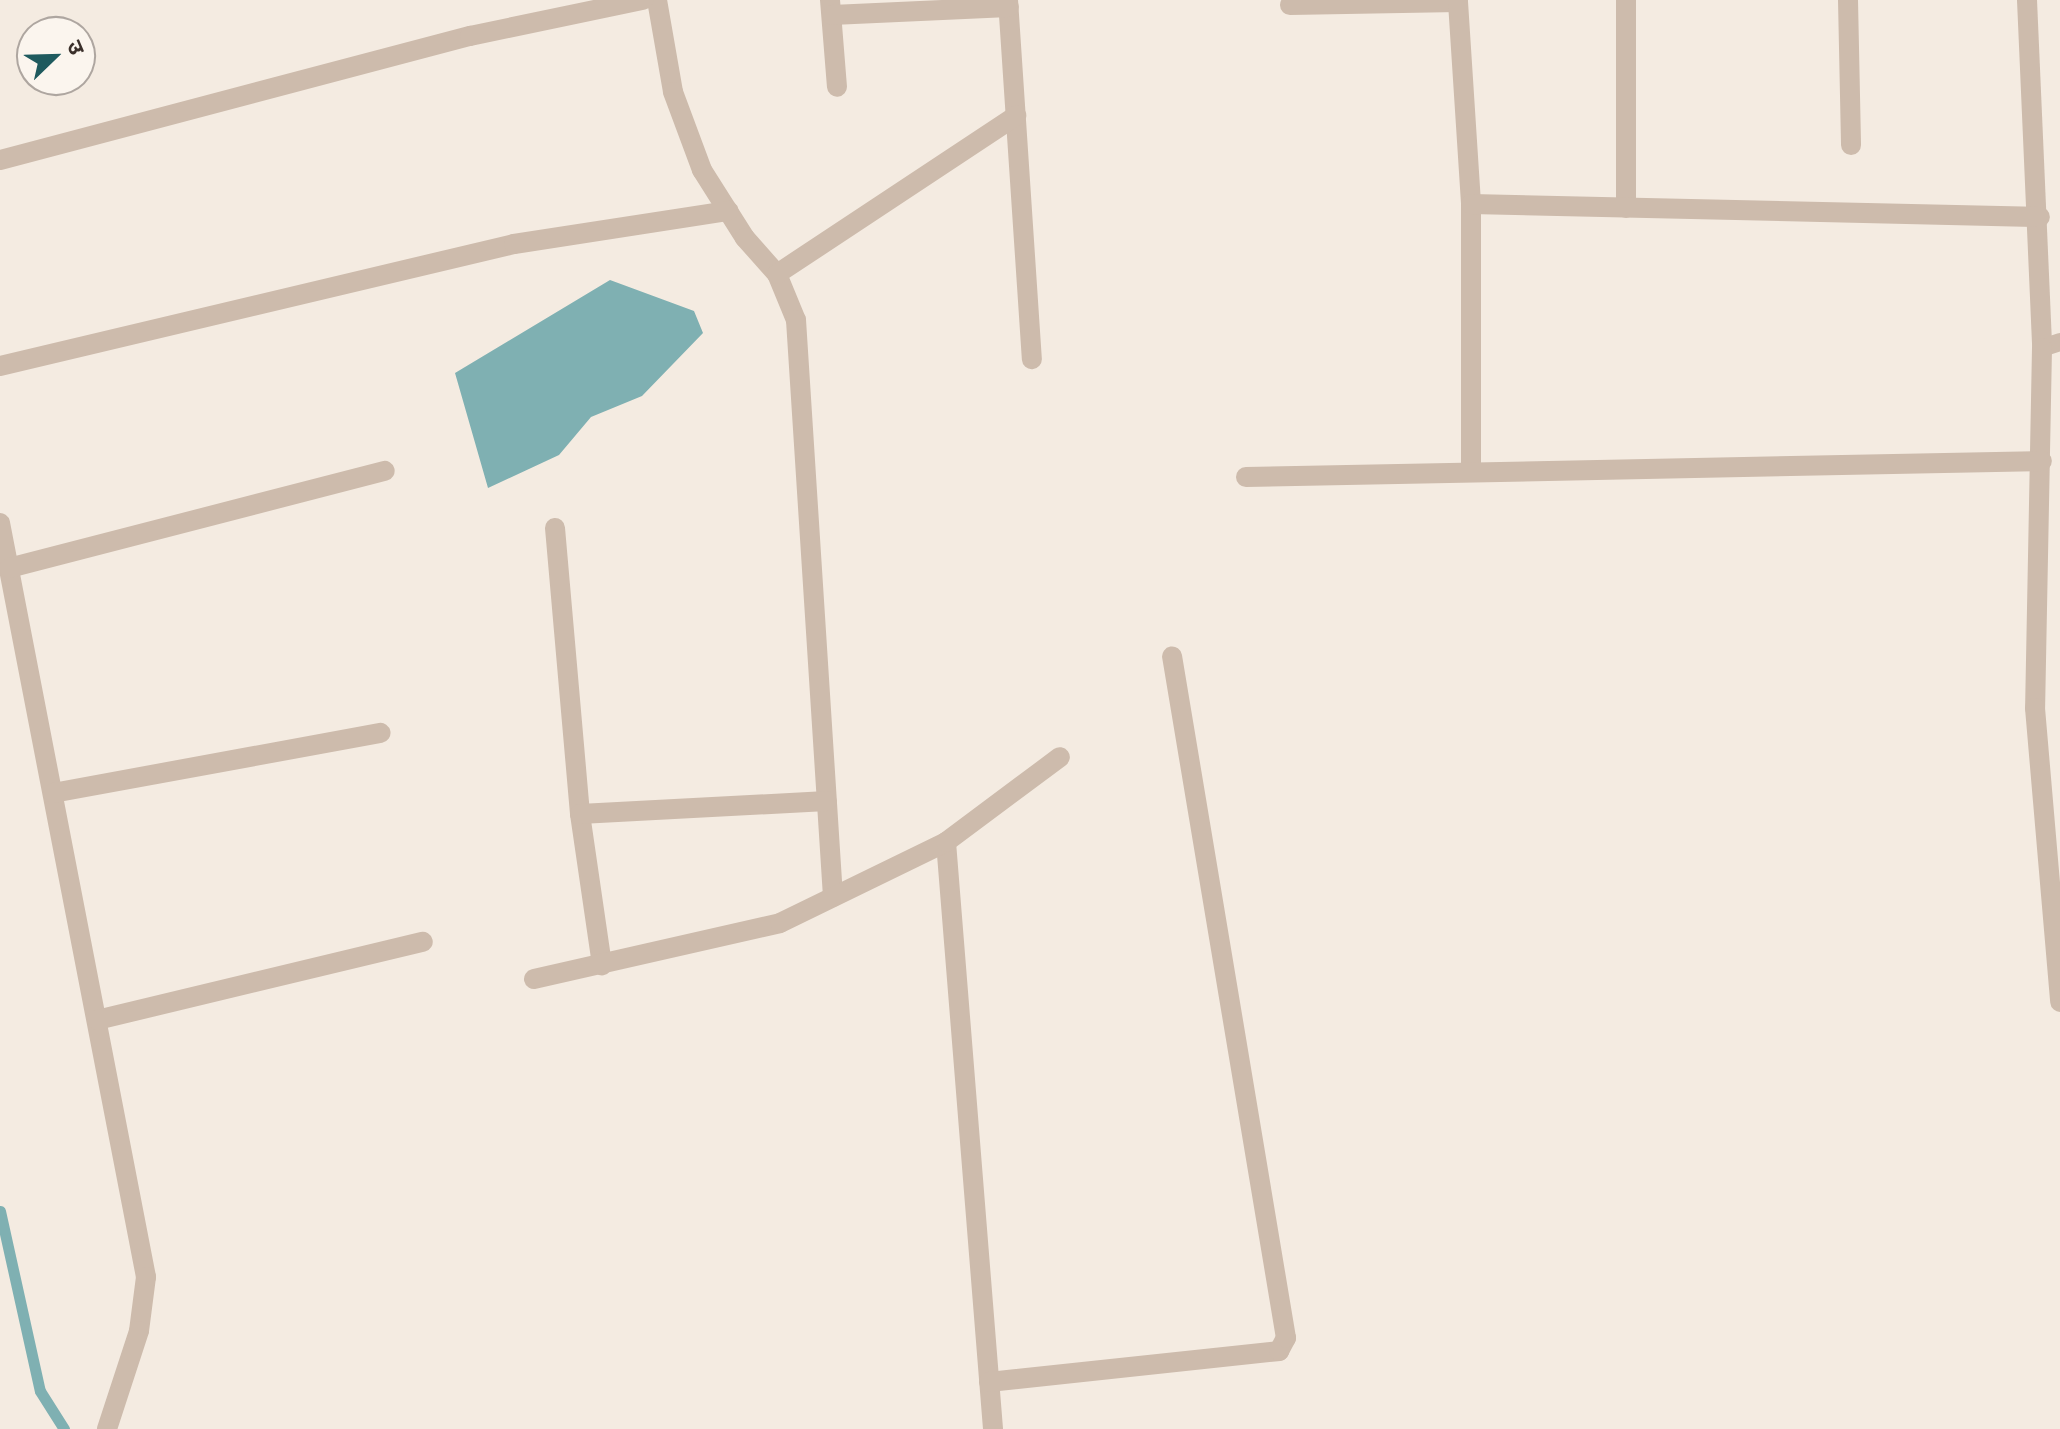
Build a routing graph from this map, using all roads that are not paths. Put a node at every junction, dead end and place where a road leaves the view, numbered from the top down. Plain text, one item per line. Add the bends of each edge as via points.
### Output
1 (643, 0) edge
2 (657, 0) edge
3 (1626, 0) edge
4 (1848, 0) edge
5 (2027, 0) edge
6 (1460, 1) edge
7 (1008, 4) edge
8 (1290, 5) dead end
9 (831, 8) edge
10 (837, 87) dead end
11 (1016, 116) junction
12 (1851, 145) dead end
13 (0, 160) edge
14 (1471, 204) junction
15 (1626, 208) junction
16 (728, 211) junction
17 (2040, 217) junction
18 (777, 274) junction
19 (2051, 345) edge
20 (1032, 359) dead end
21 (0, 366) edge
22 (2042, 461) junction
23 (1471, 469) junction
24 (385, 471) dead end
25 (1246, 477) dead end
26 (0, 523) edge
27 (555, 528) dead end
28 (9, 568) junction
29 (1172, 656) dead end
30 (381, 733) dead end
31 (1060, 757) dead end
32 (53, 793) junction
33 (827, 801) junction
34 (580, 814) junction
35 (946, 842) junction
36 (833, 897) junction
37 (423, 942) dead end
38 (602, 965) junction
39 (534, 979) dead end
40 (2060, 1002) edge
41 (97, 1020) junction
42 (989, 1382) junction
43 (107, 1429) edge
44 (993, 1429) edge

1 - 13 street via 470,36
2 - 16 street via 673,92 702,170
3 - 15 street
4 - 12 street
5 - 17 street
6 - 8 street
6 - 14 street
7 - 9 street
7 - 11 street
9 - 10 street
11 - 18 street
11 - 20 street
14 - 15 street
14 - 23 street
15 - 17 street
16 - 18 street
16 - 21 street via 514,244
17 - 19 street
18 - 33 street via 796,320
19 - 22 street
22 - 23 street
22 - 40 street via 2035,708
23 - 25 street
24 - 28 street
26 - 28 street
27 - 34 street
28 - 32 street
29 - 42 street via 1286,1338 1279,1351
30 - 32 street
31 - 35 street
32 - 41 street
33 - 34 street
33 - 36 street
34 - 38 street
35 - 36 street
35 - 42 street
36 - 38 street via 780,923
37 - 41 street
38 - 39 street
41 - 43 street via 146,1277 139,1331
42 - 44 street

